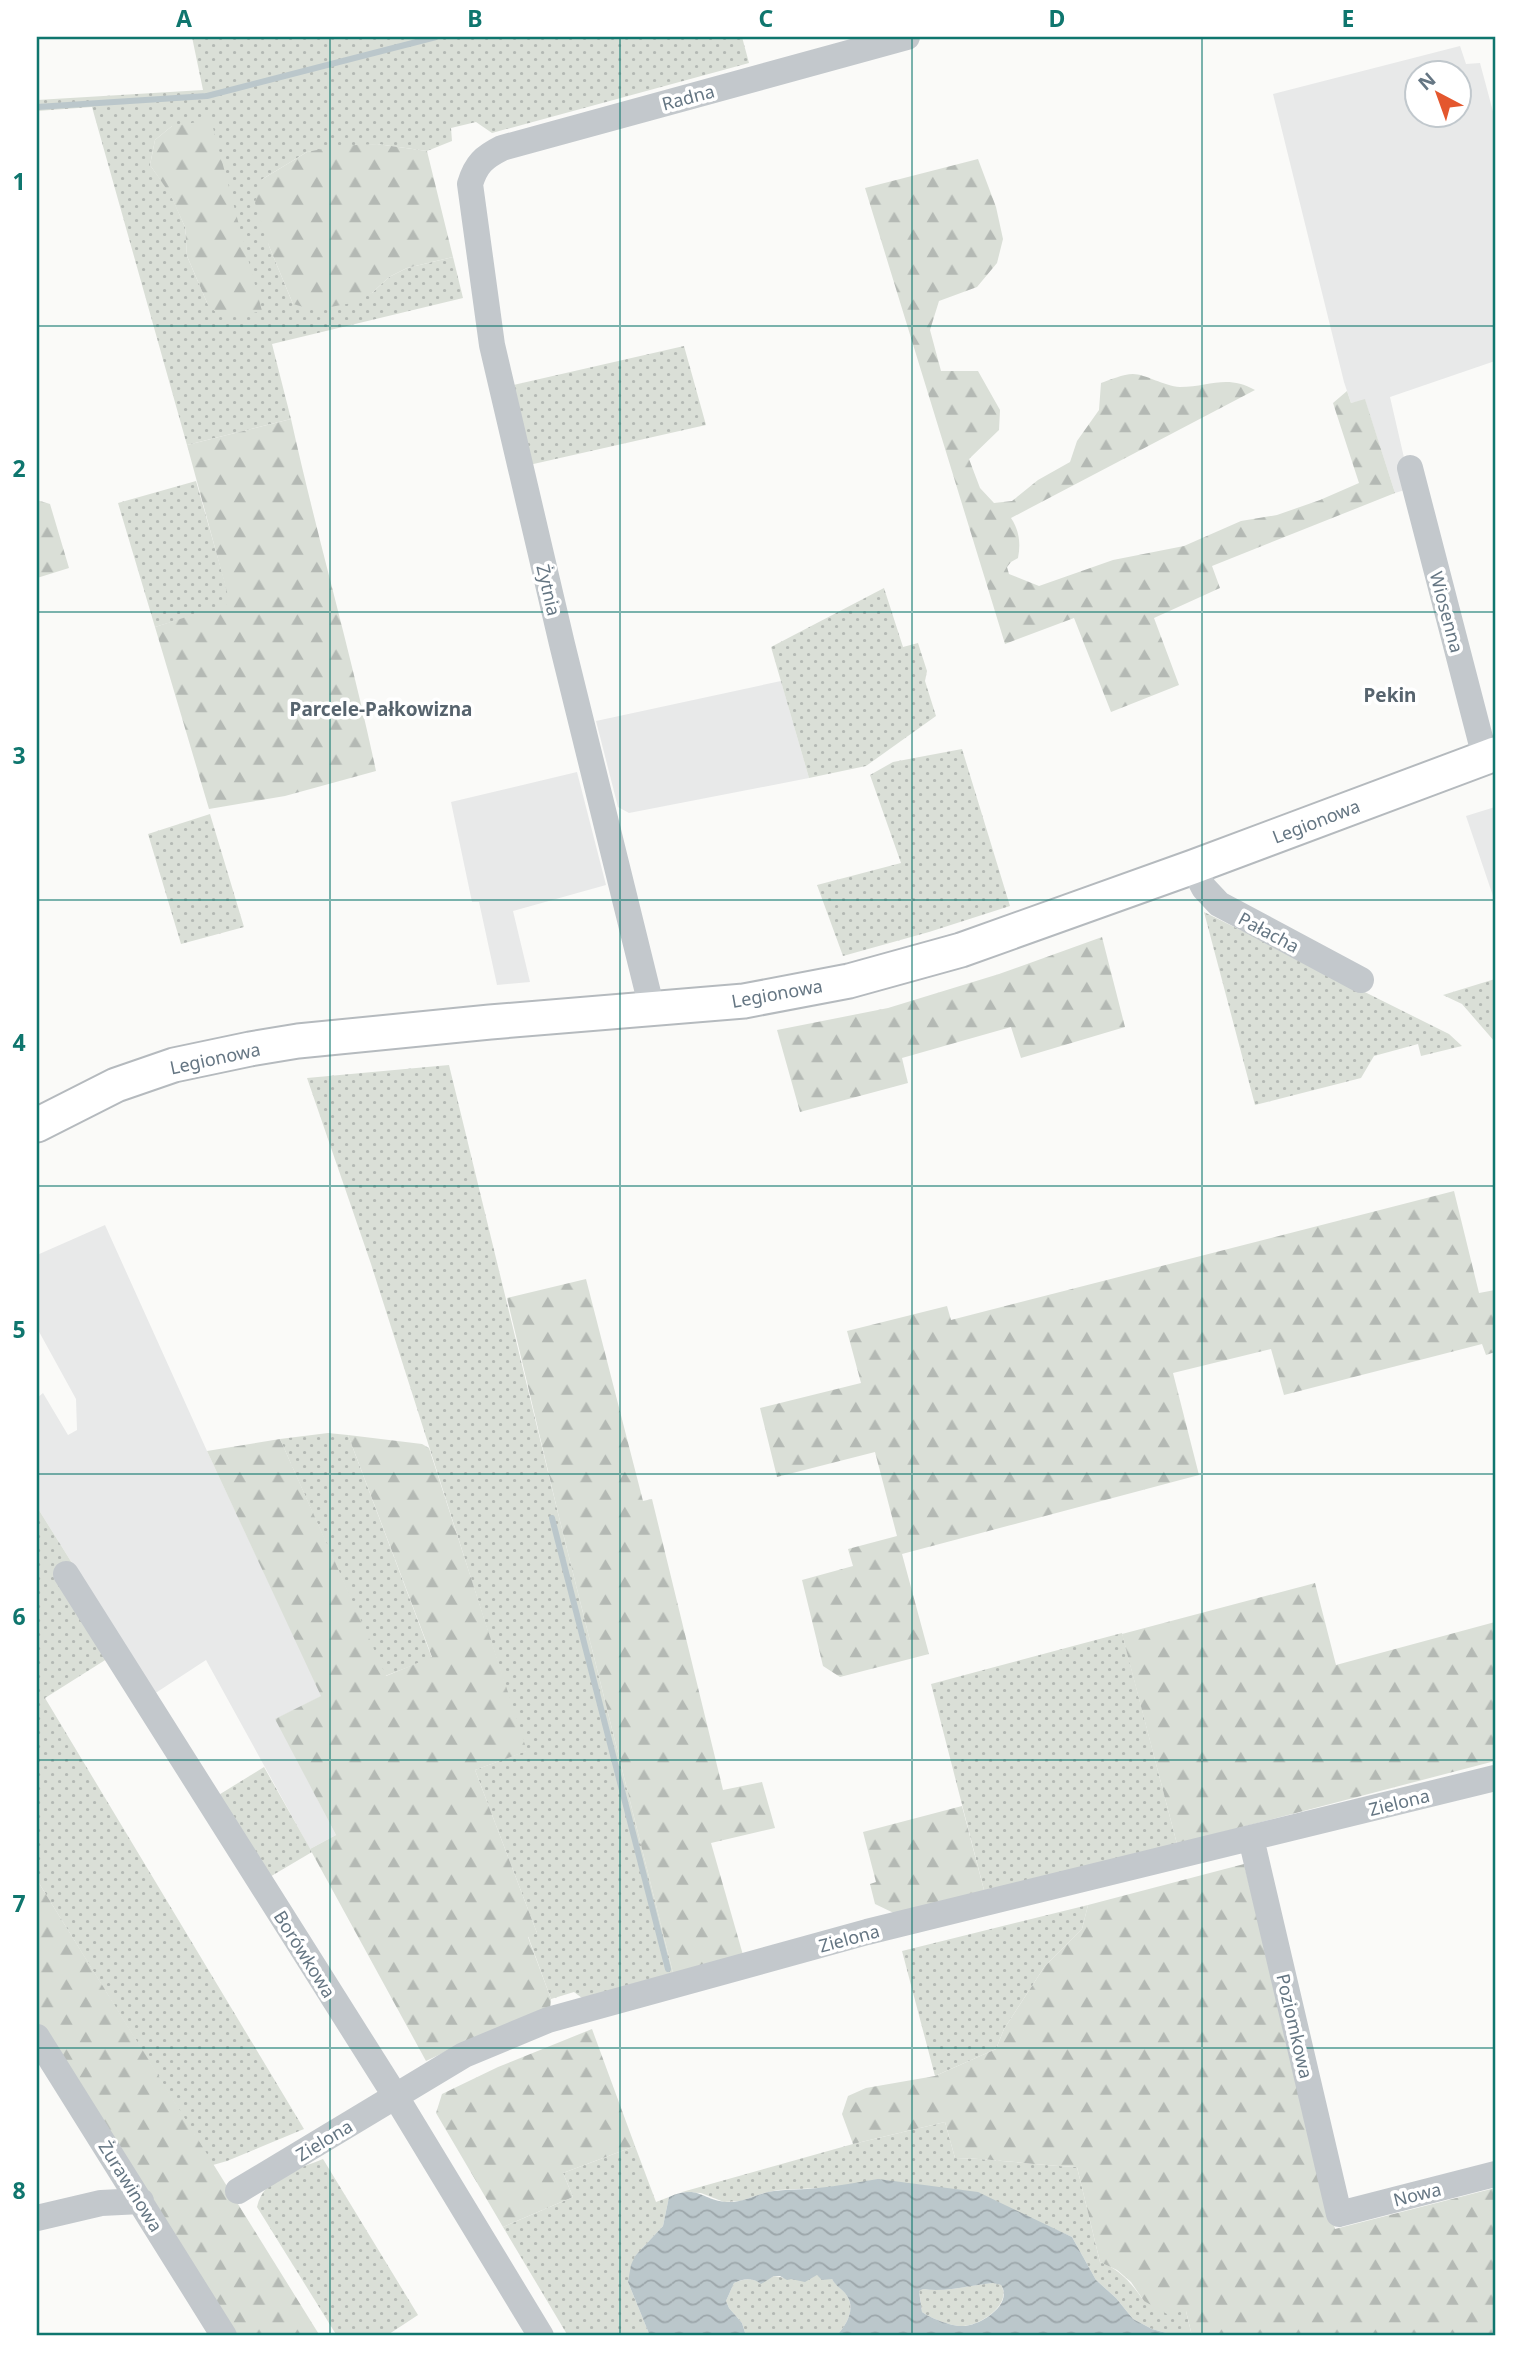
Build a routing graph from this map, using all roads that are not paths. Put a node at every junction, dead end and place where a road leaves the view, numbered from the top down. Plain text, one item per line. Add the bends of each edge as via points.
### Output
1 (907, 37) edge
2 (475, 167) joint
3 (1410, 468) dead end
4 (1490, 755) edge
5 (1193, 867) junction
6 (1361, 980) dead end
7 (652, 1009) junction
8 (37, 1125) edge
9 (66, 1574) dead end
10 (1495, 1778) edge
11 (1251, 1838) junction
12 (37, 2037) edge
13 (396, 2097) junction
14 (1495, 2174) edge
15 (238, 2191) dead end
16 (141, 2201) junction
17 (1339, 2214) joint
18 (37, 2217) edge
19 (224, 2336) edge
20 (541, 2336) edge

1 - 2 street, Radna via 502,148
2 - 7 street, Żytnia via 471,202 492,345
3 - 4 street, Wiosenna
4 - 5 main road, Legionowa
5 - 6 street, Pałacha via 1219,904
5 - 7 main road, Legionowa via 961,950 849,981 744,1001
7 - 8 main road, Legionowa via 250,1049 174,1065 116,1085
9 - 13 street, Borówkowa
10 - 11 street, Zielona
11 - 13 street, Zielona via 867,1933 548,2020 464,2055
11 - 17 street, Poziomkowa
12 - 16 street, Żurawinowa
13 - 15 street, Zielona
13 - 20 street, Borówkowa
14 - 17 street, Nowa
16 - 18 street via 101,2203
16 - 19 street, Żurawinowa

